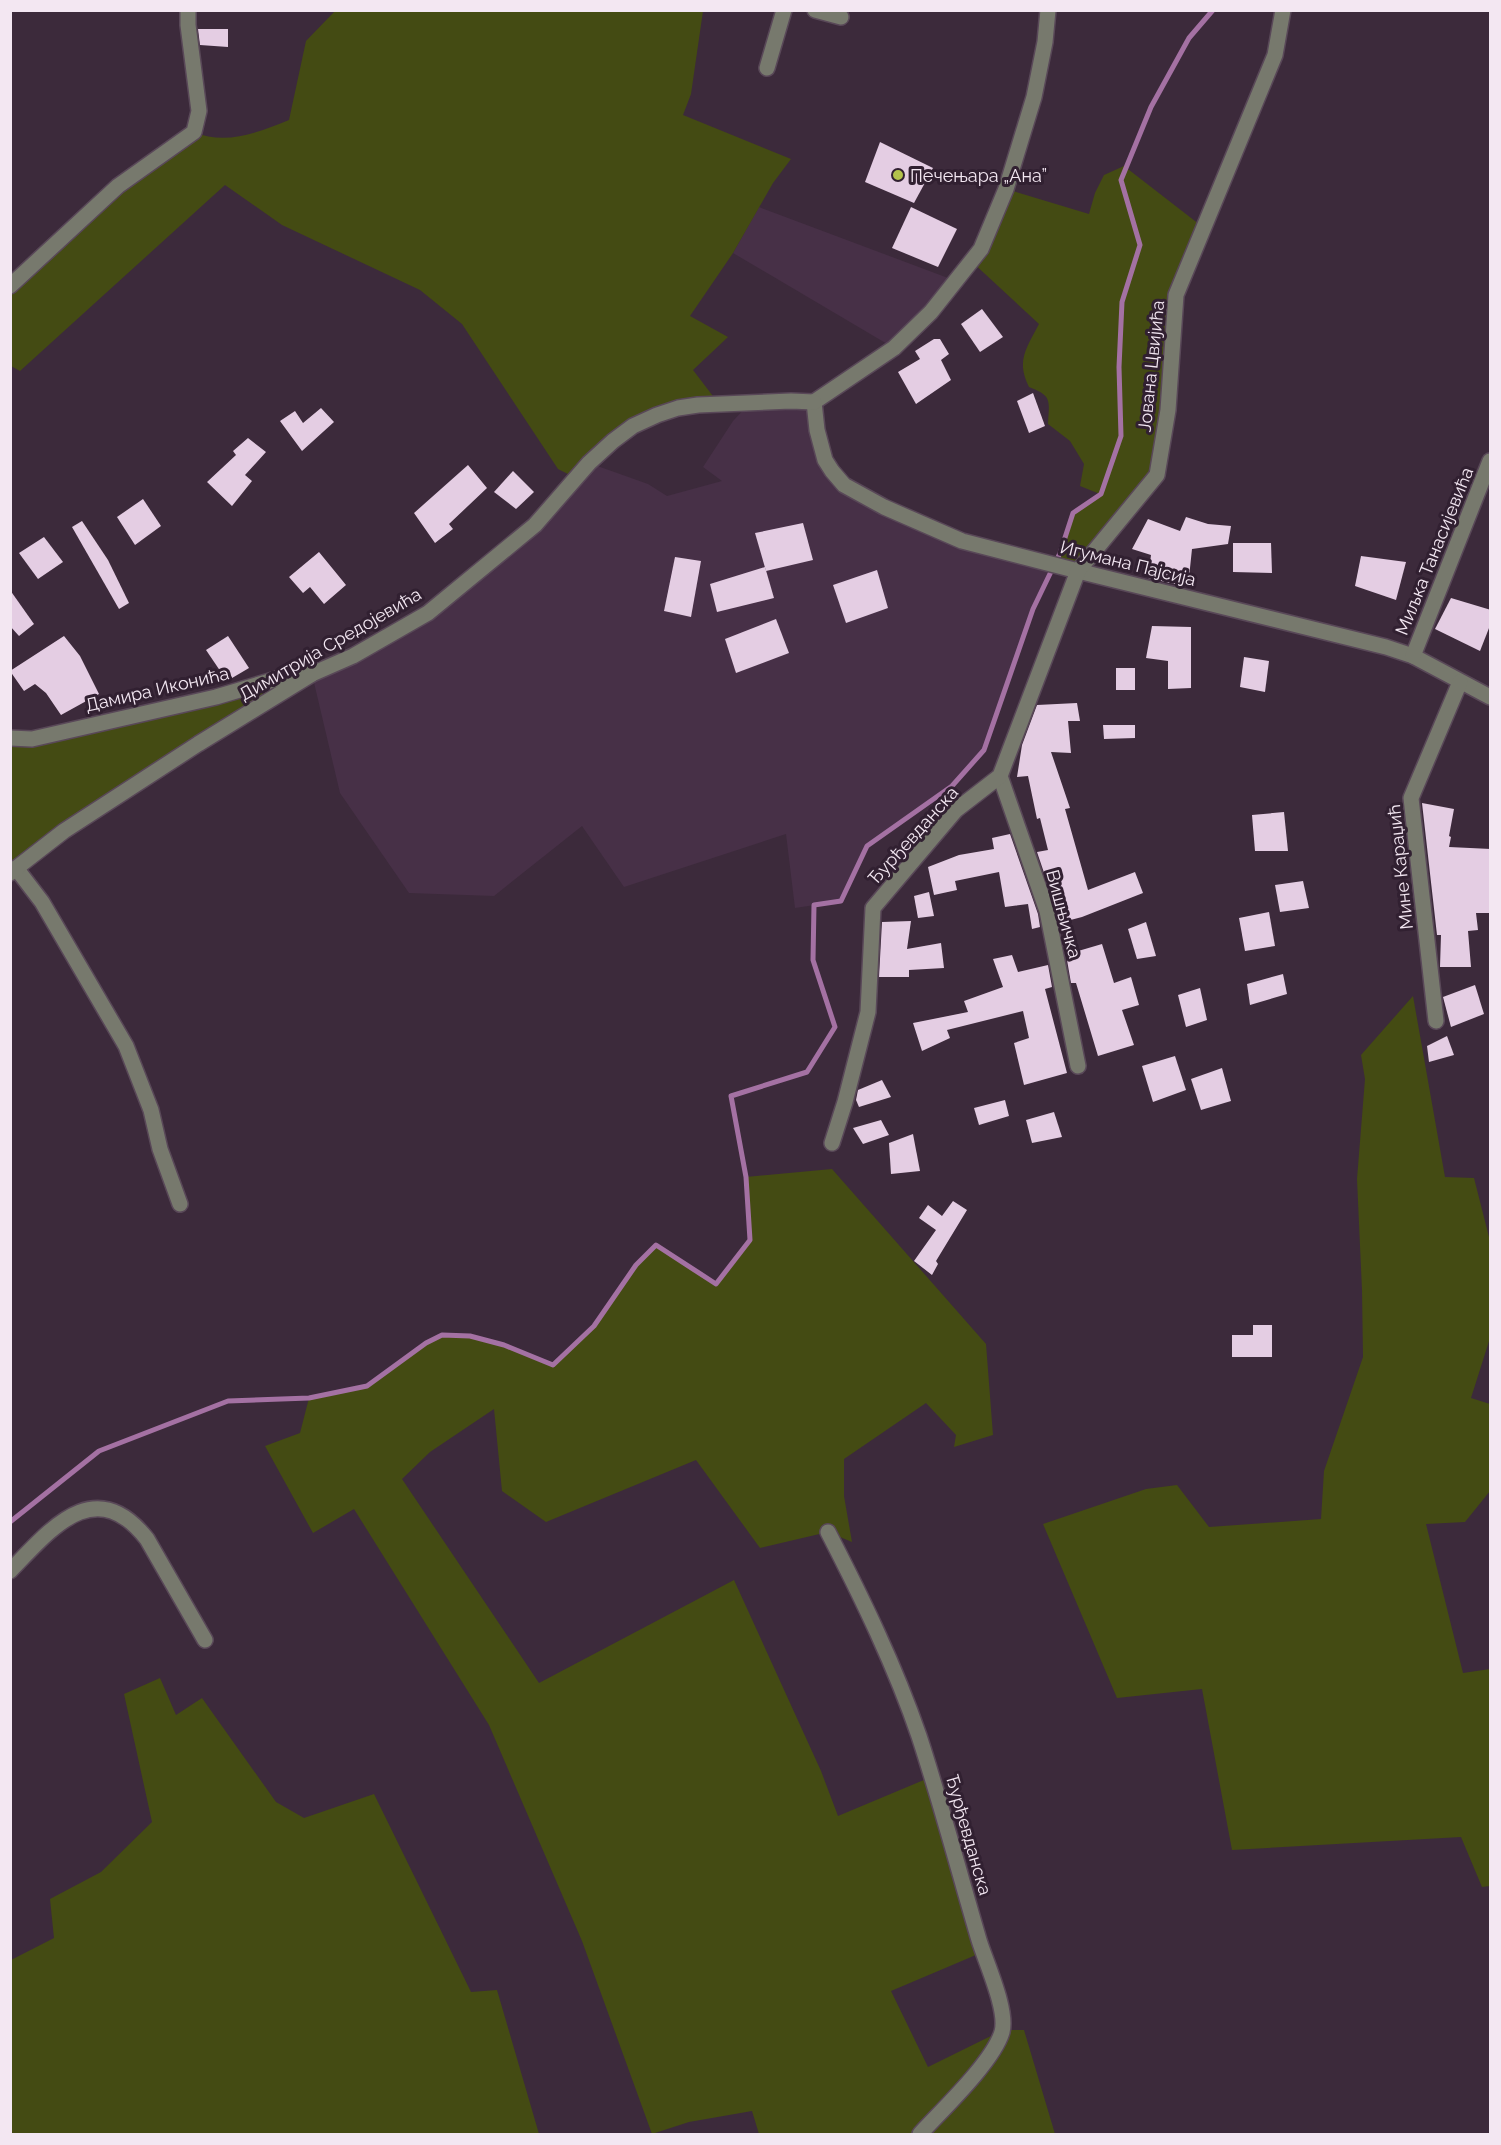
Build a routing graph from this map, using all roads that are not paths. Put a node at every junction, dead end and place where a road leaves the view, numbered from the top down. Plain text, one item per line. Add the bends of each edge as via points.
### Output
1 (188, 10) edge
2 (784, 10) edge
3 (815, 10) edge
4 (1048, 10) edge
5 (1283, 10) edge
6 (841, 17) dead end
7 (767, 68) dead end
8 (10, 286) edge
9 (814, 402) junction
10 (1491, 461) edge
11 (1078, 572) junction
12 (1413, 656) junction
13 (312, 674) junction
14 (1460, 682) junction
15 (1491, 697) edge
16 (10, 738) edge
17 (1000, 776) junction
18 (13, 870) edge
19 (1436, 1021) dead end
20 (1078, 1066) dead end
21 (832, 1143) dead end
22 (180, 1203) dead end
23 (828, 1532) dead end
24 (10, 1571) edge
25 (205, 1640) dead end
26 (920, 2134) edge

1 - 8 street via 199,111 194,132 118,186
2 - 7 street
3 - 6 street
4 - 9 street via 1034,96 1006,189 981,249 930,312 894,348
5 - 11 street, Јована Цвијића via 1275,55 1176,296 1168,410 1157,475
9 - 11 street, Игумана Пајсија via 825,460 844,485 962,541
9 - 13 street, Димитрија Средојевића via 698,405 678,408 633,426 589,463 536,525 428,613 353,656
10 - 12 street, Миљка Танасијевића
11 - 12 street, Игумана Пајсија
11 - 17 street
12 - 14 street, Игумана Пајсија
13 - 16 street, Дамира Иконића via 292,674 216,697 32,739
13 - 18 street, Димитрија Средојевића via 140,781
14 - 15 street, Игумана Пајсија
14 - 19 street, Мине Караџић via 1411,798
17 - 20 street, Вишњичка via 1047,911
17 - 21 street, Ђурђевданска via 956,810 873,908 868,1012
18 - 22 street, Димитрија Средојевића via 42,902 126,1046
23 - 26 street, Ђурђевданска via 918,1734 1001,2005 1003,2030 991,2054
24 - 25 street via 76,1512 92,1509 122,1514 147,1539

